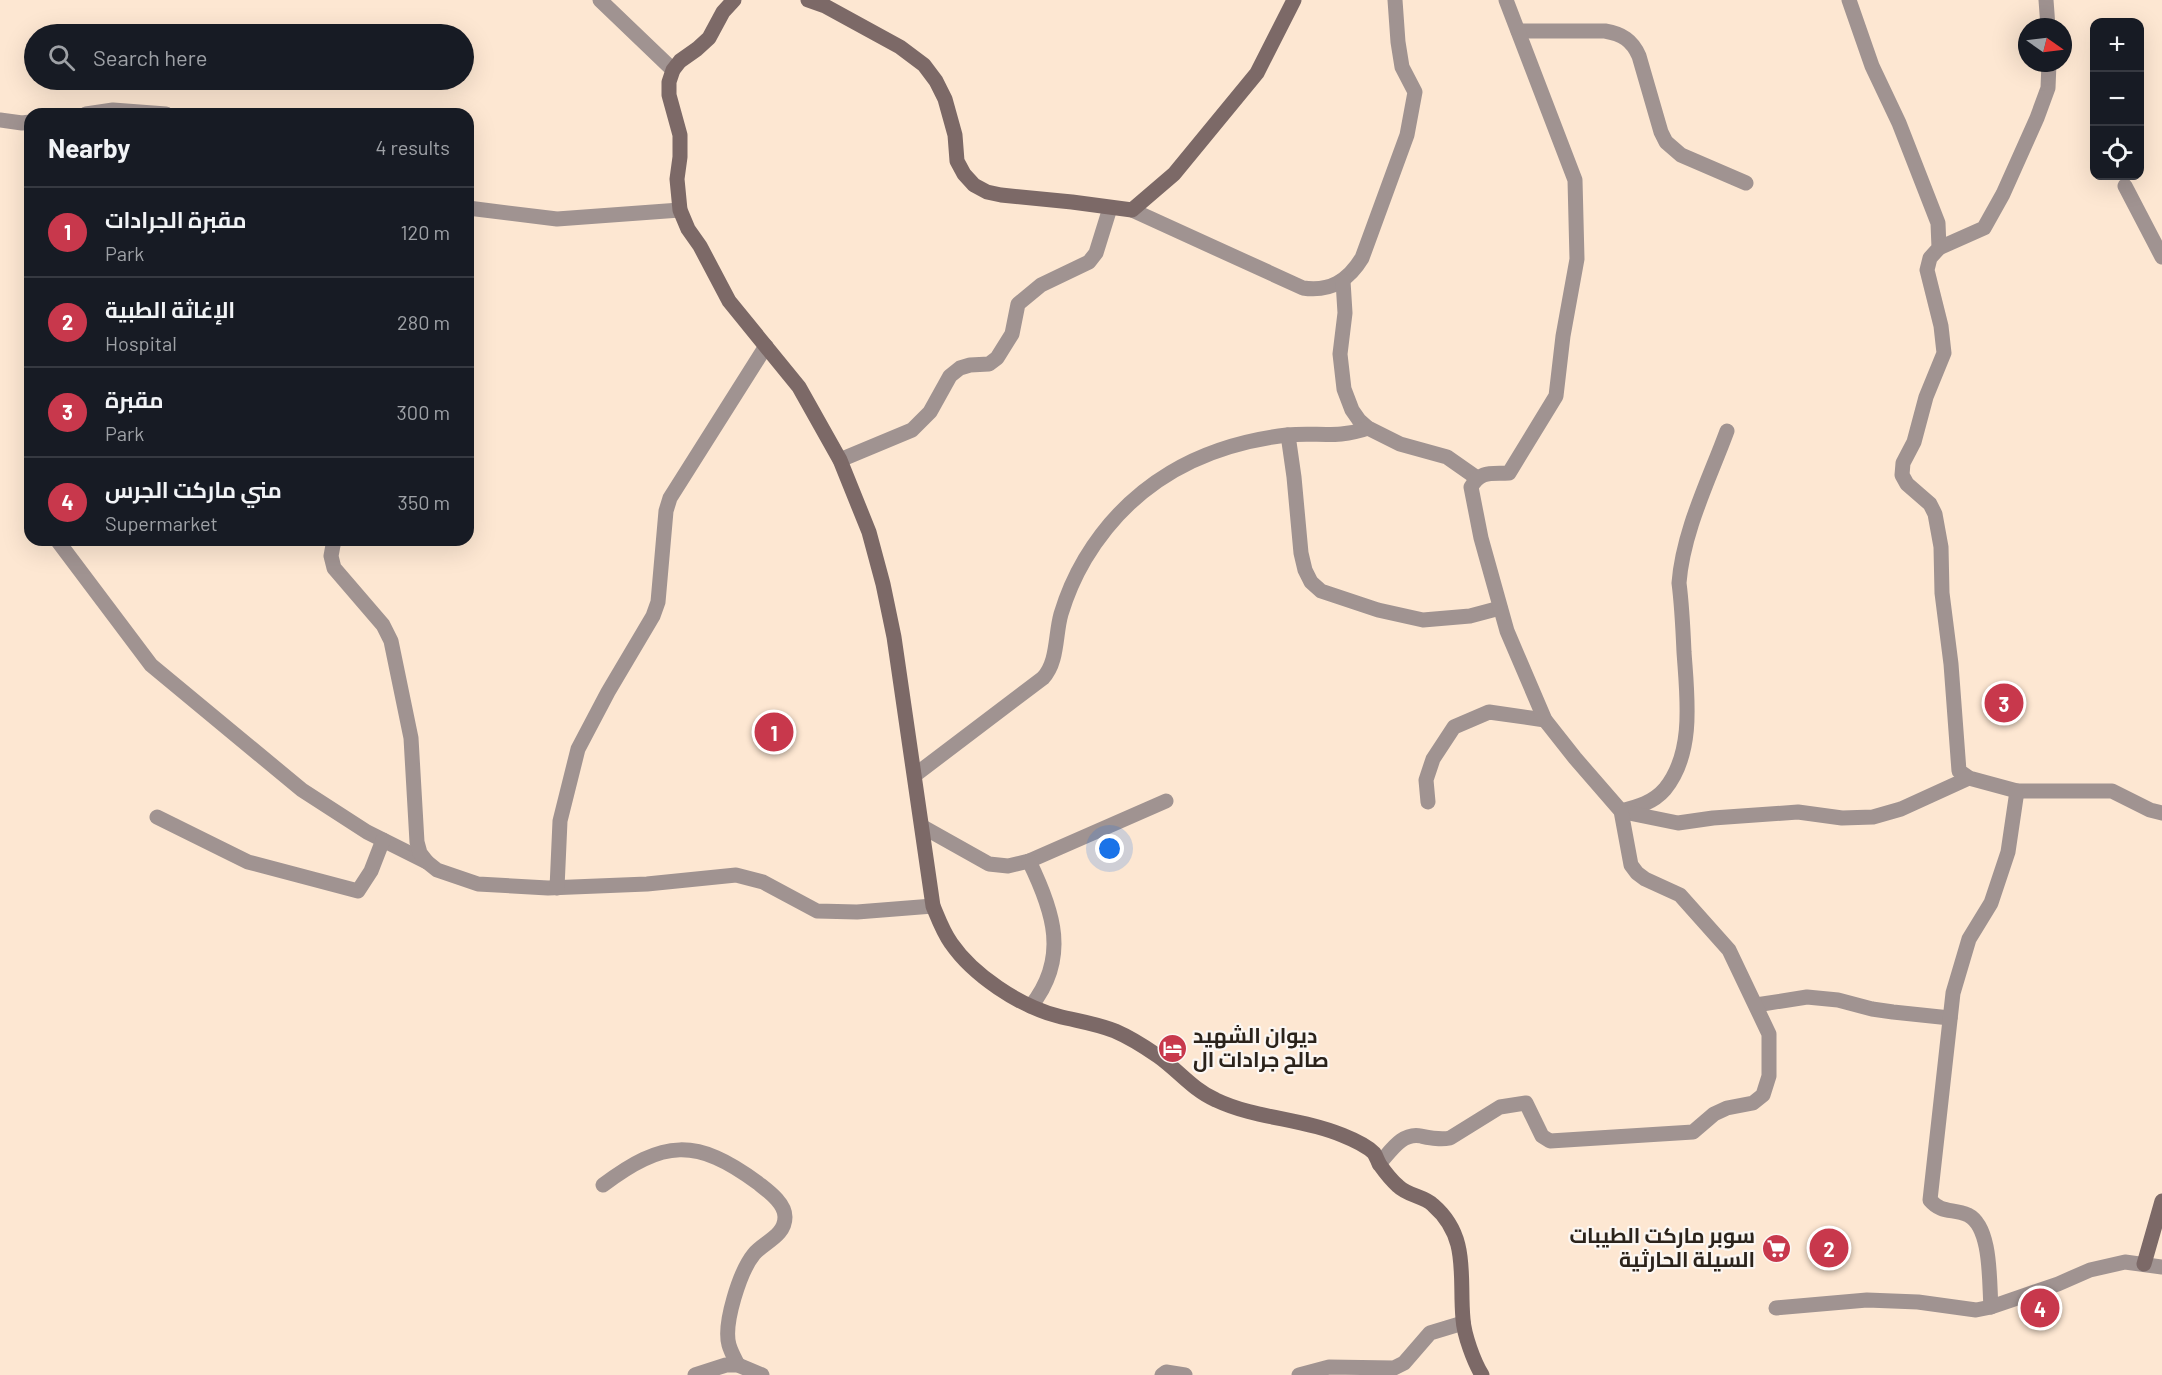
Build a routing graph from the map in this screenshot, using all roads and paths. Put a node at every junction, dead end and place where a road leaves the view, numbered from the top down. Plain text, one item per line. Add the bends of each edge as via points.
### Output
1 (600, 0) edge
2 (734, 0) edge
3 (808, 0) edge
4 (1294, 0) edge
5 (1395, 0) edge
6 (1506, 0) edge
7 (1849, 0) edge
8 (2046, 0) edge
9 (2047, 18) edge
10 (1518, 31) junction
11 (673, 70) junction
12 (2049, 72) edge
13 (0, 120) edge
14 (24, 123) edge
15 (1746, 183) dead end
16 (2125, 186) dead end
17 (1110, 208) junction
18 (474, 209) edge
19 (680, 210) junction
20 (1132, 210) junction
21 (1939, 248) junction
22 (2162, 257) edge
23 (1343, 281) junction
24 (766, 346) junction
25 (1368, 428) junction
26 (1727, 431) dead end
27 (1288, 435) junction
28 (840, 460) junction
29 (1477, 478) junction
30 (62, 546) edge
31 (333, 546) edge
32 (1500, 608) junction
33 (1545, 720) junction
34 (915, 775) junction
35 (1969, 778) junction
36 (2017, 791) junction
37 (1166, 801) dead end
38 (1428, 802) dead end
39 (1621, 811) junction
40 (2162, 813) edge
41 (157, 818) dead end
42 (923, 827) junction
43 (383, 840) junction
44 (1029, 861) junction
45 (427, 862) junction
46 (557, 888) junction
47 (933, 906) junction
48 (1756, 1005) junction
49 (1031, 1006) junction
50 (1950, 1018) junction
51 (1379, 1164) junction
52 (603, 1185) dead end
53 (2162, 1200) edge
54 (2144, 1264) junction
55 (2162, 1267) edge
56 (1991, 1307) junction
57 (1776, 1308) dead end
58 (1463, 1323) junction
59 (738, 1365) junction
60 (695, 1375) edge
61 (762, 1375) edge
62 (1162, 1375) edge
63 (1185, 1375) edge
64 (1299, 1375) edge
65 (1482, 1375) edge

1 - 11 street
2 - 11 street via 709,38
3 - 17 street via 900,48 924,65 945,99 957,161 974,185 1001,195
4 - 20 street via 1257,73 1174,174
5 - 23 street via 1402,67 1415,92 1411,114 1362,258
6 - 10 street
7 - 21 street via 1872,66 1938,223
8 - 9 street
10 - 15 street via 1605,31 1626,38 1639,56 1666,142 1681,155
10 - 29 street via 1575,180 1577,259 1556,396 1509,473
11 - 19 street via 669,94 680,135
12 - 21 street via 2048,88 2037,118 1984,228
13 - 14 street
16 - 22 street
17 - 20 street
17 - 28 street via 1096,253 1089,262 1041,285 1018,304 1012,334 997,358 989,364 960,368 950,376 930,412 912,430
18 - 19 street via 557,219
19 - 24 street via 729,301
20 - 23 street via 1303,288 1324,289
21 - 35 street via 1930,258 1927,270 1944,353 1902,475 1935,514 1941,547 1956,754 1959,771
23 - 25 street via 1345,313 1340,354 1344,389 1352,410
24 - 28 street via 799,387
24 - 46 street via 670,498 653,616 578,749 560,821
25 - 27 street via 1345,435
25 - 29 street via 1401,444 1447,457
26 - 39 street via 1680,570 1687,708 1680,758 1664,791 1647,804
27 - 32 street via 1301,553 1311,582 1321,591 1424,620 1470,616
27 - 34 street via 1205,455 1163,476 1127,505 1098,539 1078,571 1061,614 1051,670
28 - 34 street via 883,584
29 - 32 street via 1471,488
30 - 43 street via 151,665 302,790
31 - 45 street via 334,568 383,625 391,641 411,738 417,842
32 - 33 street
33 - 38 street via 1489,712 1454,727 1433,759 1426,780
33 - 39 street
34 - 42 street
35 - 36 street
35 - 39 street via 1888,814 1858,819 1798,812 1677,823
36 - 40 street via 2112,791
36 - 50 street via 2008,852 1991,903 1969,939
37 - 44 street
39 - 48 street via 1631,865 1645,879 1680,895 1729,950
41 - 43 street via 248,862 358,891
42 - 44 street via 989,864 1008,866
42 - 47 street
43 - 45 street
44 - 49 street via 1045,895 1055,938 1051,970
45 - 46 street via 437,870 478,884
46 - 47 street via 736,875 763,882 817,911
47 - 49 street via 949,940 965,961 984,978
48 - 50 street via 1807,997
48 - 51 street via 1769,1034 1769,1076 1763,1095 1753,1103 1714,1114 1693,1132 1550,1141 1542,1136 1526,1102 1500,1107 1450,1138 1413,1134 1404,1137
49 - 51 street via 1116,1032 1159,1056 1214,1100 1250,1113 1309,1124 1342,1135 1374,1154
50 - 56 street via 1930,1200 1937,1208 1967,1214 1976,1221 1986,1241
51 - 58 street via 1399,1187 1432,1203 1455,1233 1462,1260
52 - 59 street via 651,1156 686,1149 732,1166 771,1193 784,1211 785,1221 782,1230 752,1256 734,1300 728,1344
53 - 54 street
54 - 55 street
54 - 56 street via 2125,1262 2090,1270
56 - 57 street via 1976,1310 1867,1300
58 - 64 street via 1430,1333 1404,1363 1394,1368 1329,1367
58 - 65 street
59 - 60 street
59 - 61 street
62 - 63 street

